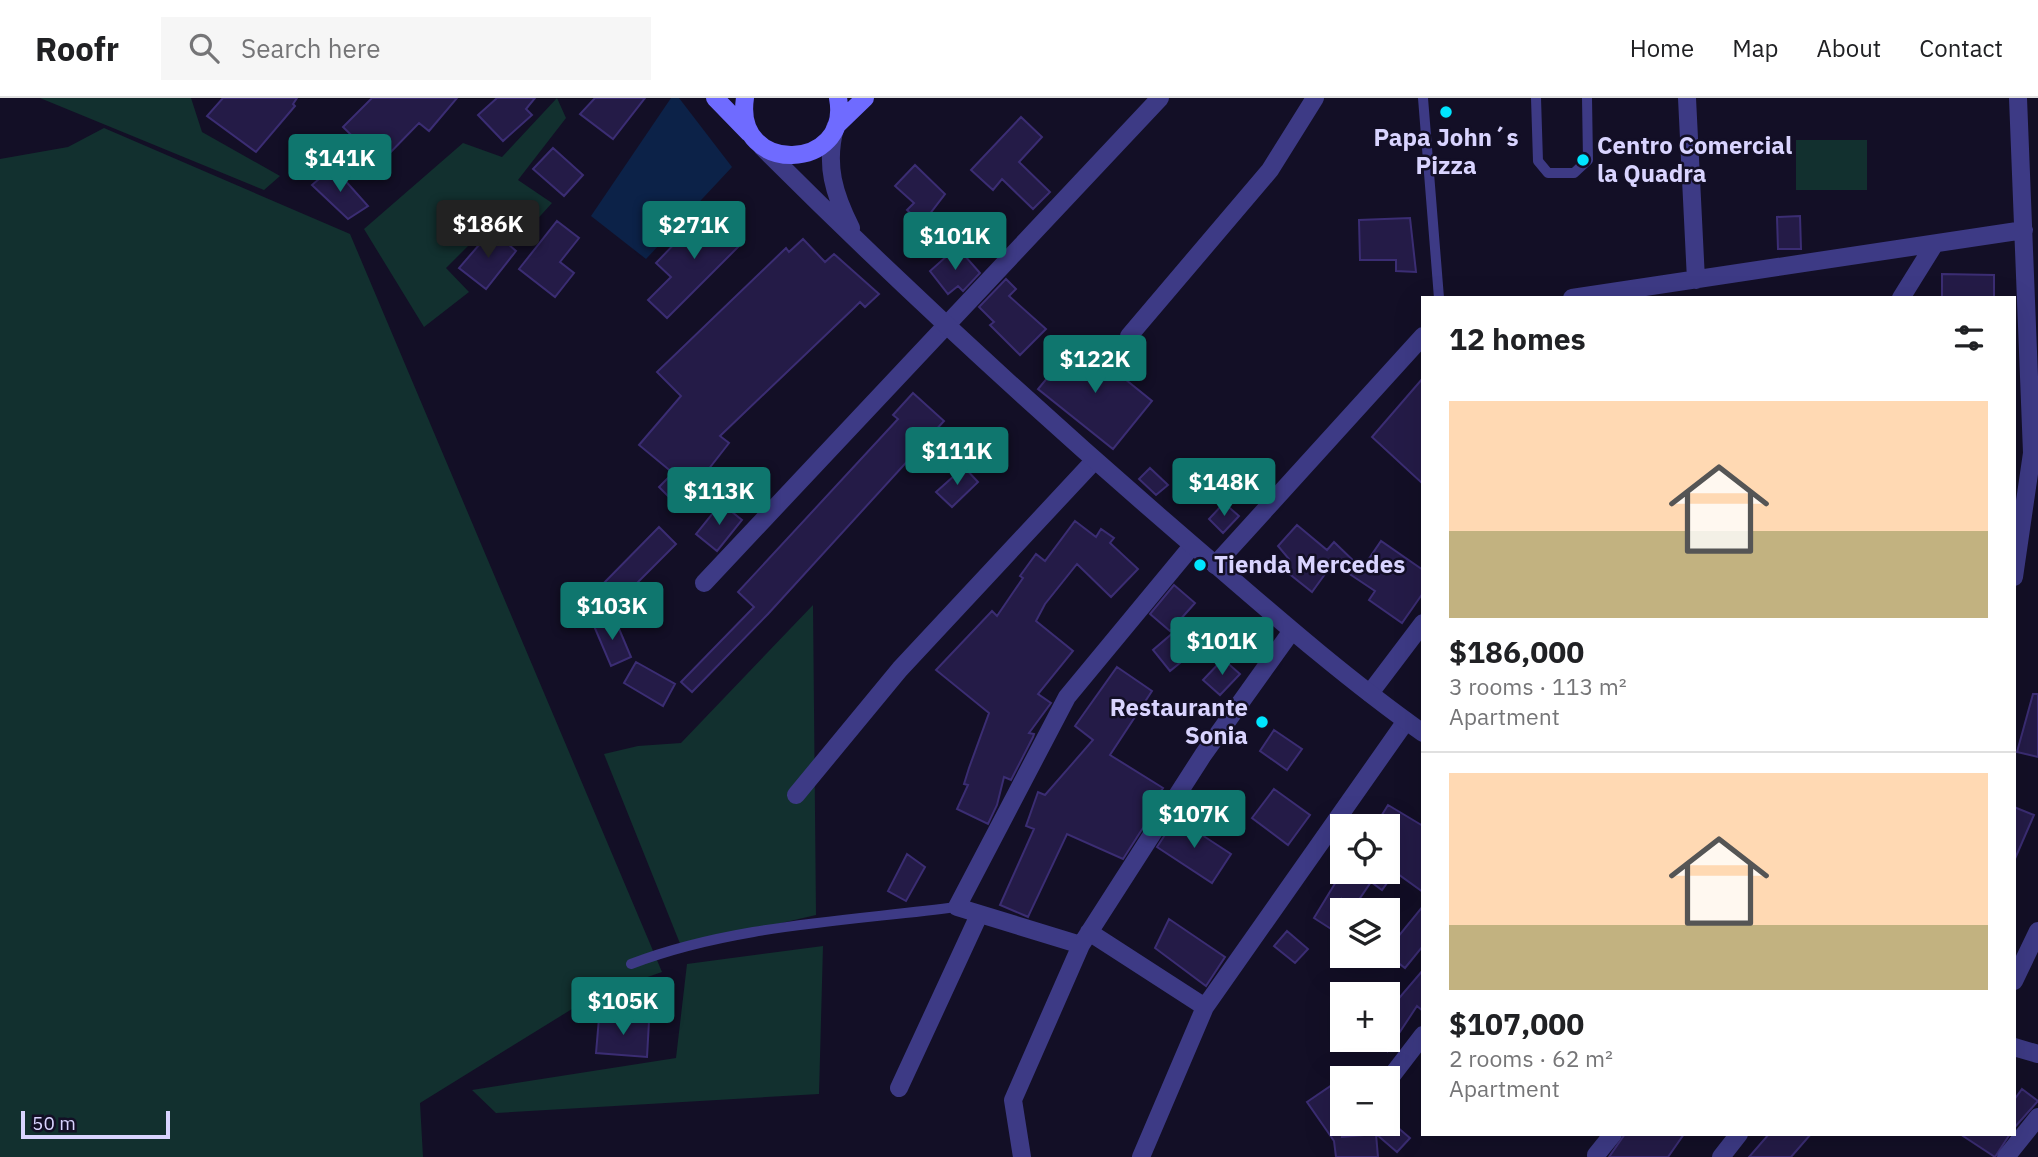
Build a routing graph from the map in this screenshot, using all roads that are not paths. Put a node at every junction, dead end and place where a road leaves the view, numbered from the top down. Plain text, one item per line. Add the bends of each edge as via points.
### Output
1 (715, 98) edge
2 (745, 98) edge
3 (838, 98) edge
4 (865, 98) edge
5 (1160, 98) edge
6 (1315, 98) edge
7 (1423, 98) edge
8 (1536, 98) edge
9 (1587, 98) edge
10 (1687, 98) edge
11 (2018, 98) edge
12 (836, 126) junction
13 (758, 143) junction
14 (2024, 230) junction
15 (859, 244) junction
16 (1934, 245) junction
17 (1696, 280) junction
18 (1439, 296) edge
19 (1586, 296) edge
20 (1902, 296) edge
21 (944, 324) junction
22 (1129, 336) dead end
23 (1421, 337) edge
24 (2034, 356) edge
25 (1094, 461) junction
26 (1192, 547) junction
27 (2016, 563) edge
28 (1215, 565) junction
29 (704, 583) dead end
30 (1421, 626) edge
31 (1291, 632) junction
32 (1370, 693) junction
33 (1406, 721) junction
34 (1421, 732) edge
35 (796, 795) dead end
36 (957, 907) junction
37 (979, 915) junction
38 (2038, 932) edge
39 (1085, 938) junction
40 (631, 964) dead end
41 (2016, 977) edge
42 (1206, 1007) junction
43 (1421, 1038) edge
44 (2016, 1047) edge
45 (2038, 1054) edge
46 (1399, 1066) edge
47 (900, 1088) dead end
48 (2038, 1117) edge
49 (1611, 1136) edge
50 (1737, 1136) edge
51 (1596, 1155) edge
52 (1022, 1157) edge
53 (1141, 1157) edge
54 (1721, 1157) edge
55 (2006, 1157) edge

1 - 13 main road
2 - 13 main road via 745,119
3 - 12 main road
4 - 12 main road
5 - 21 street
6 - 22 street via 1270,170
7 - 18 lane
8 - 9 lane via 1538,161 1548,173 1574,173 1588,160
10 - 17 street
11 - 14 street
12 - 13 main road via 824,144 804,155 783,156
12 - 15 street via 830,173 837,200
13 - 15 street
14 - 16 street
14 - 24 street
15 - 21 street
16 - 17 street
16 - 20 street
17 - 19 street
21 - 25 street
21 - 29 street
23 - 28 street
24 - 27 street via 2032,453
25 - 26 street
25 - 35 street via 900,668
26 - 28 street
26 - 36 street via 1067,697
28 - 31 street
30 - 32 street
31 - 32 street
31 - 39 street via 1203,755
32 - 33 street
33 - 34 street
33 - 42 street
36 - 37 street
36 - 40 lane via 774,930 671,949
37 - 39 street
37 - 47 street
38 - 41 street
39 - 42 street
39 - 52 street via 1013,1100
42 - 53 street
43 - 46 street
44 - 45 street
48 - 55 street
49 - 51 street
50 - 54 street

